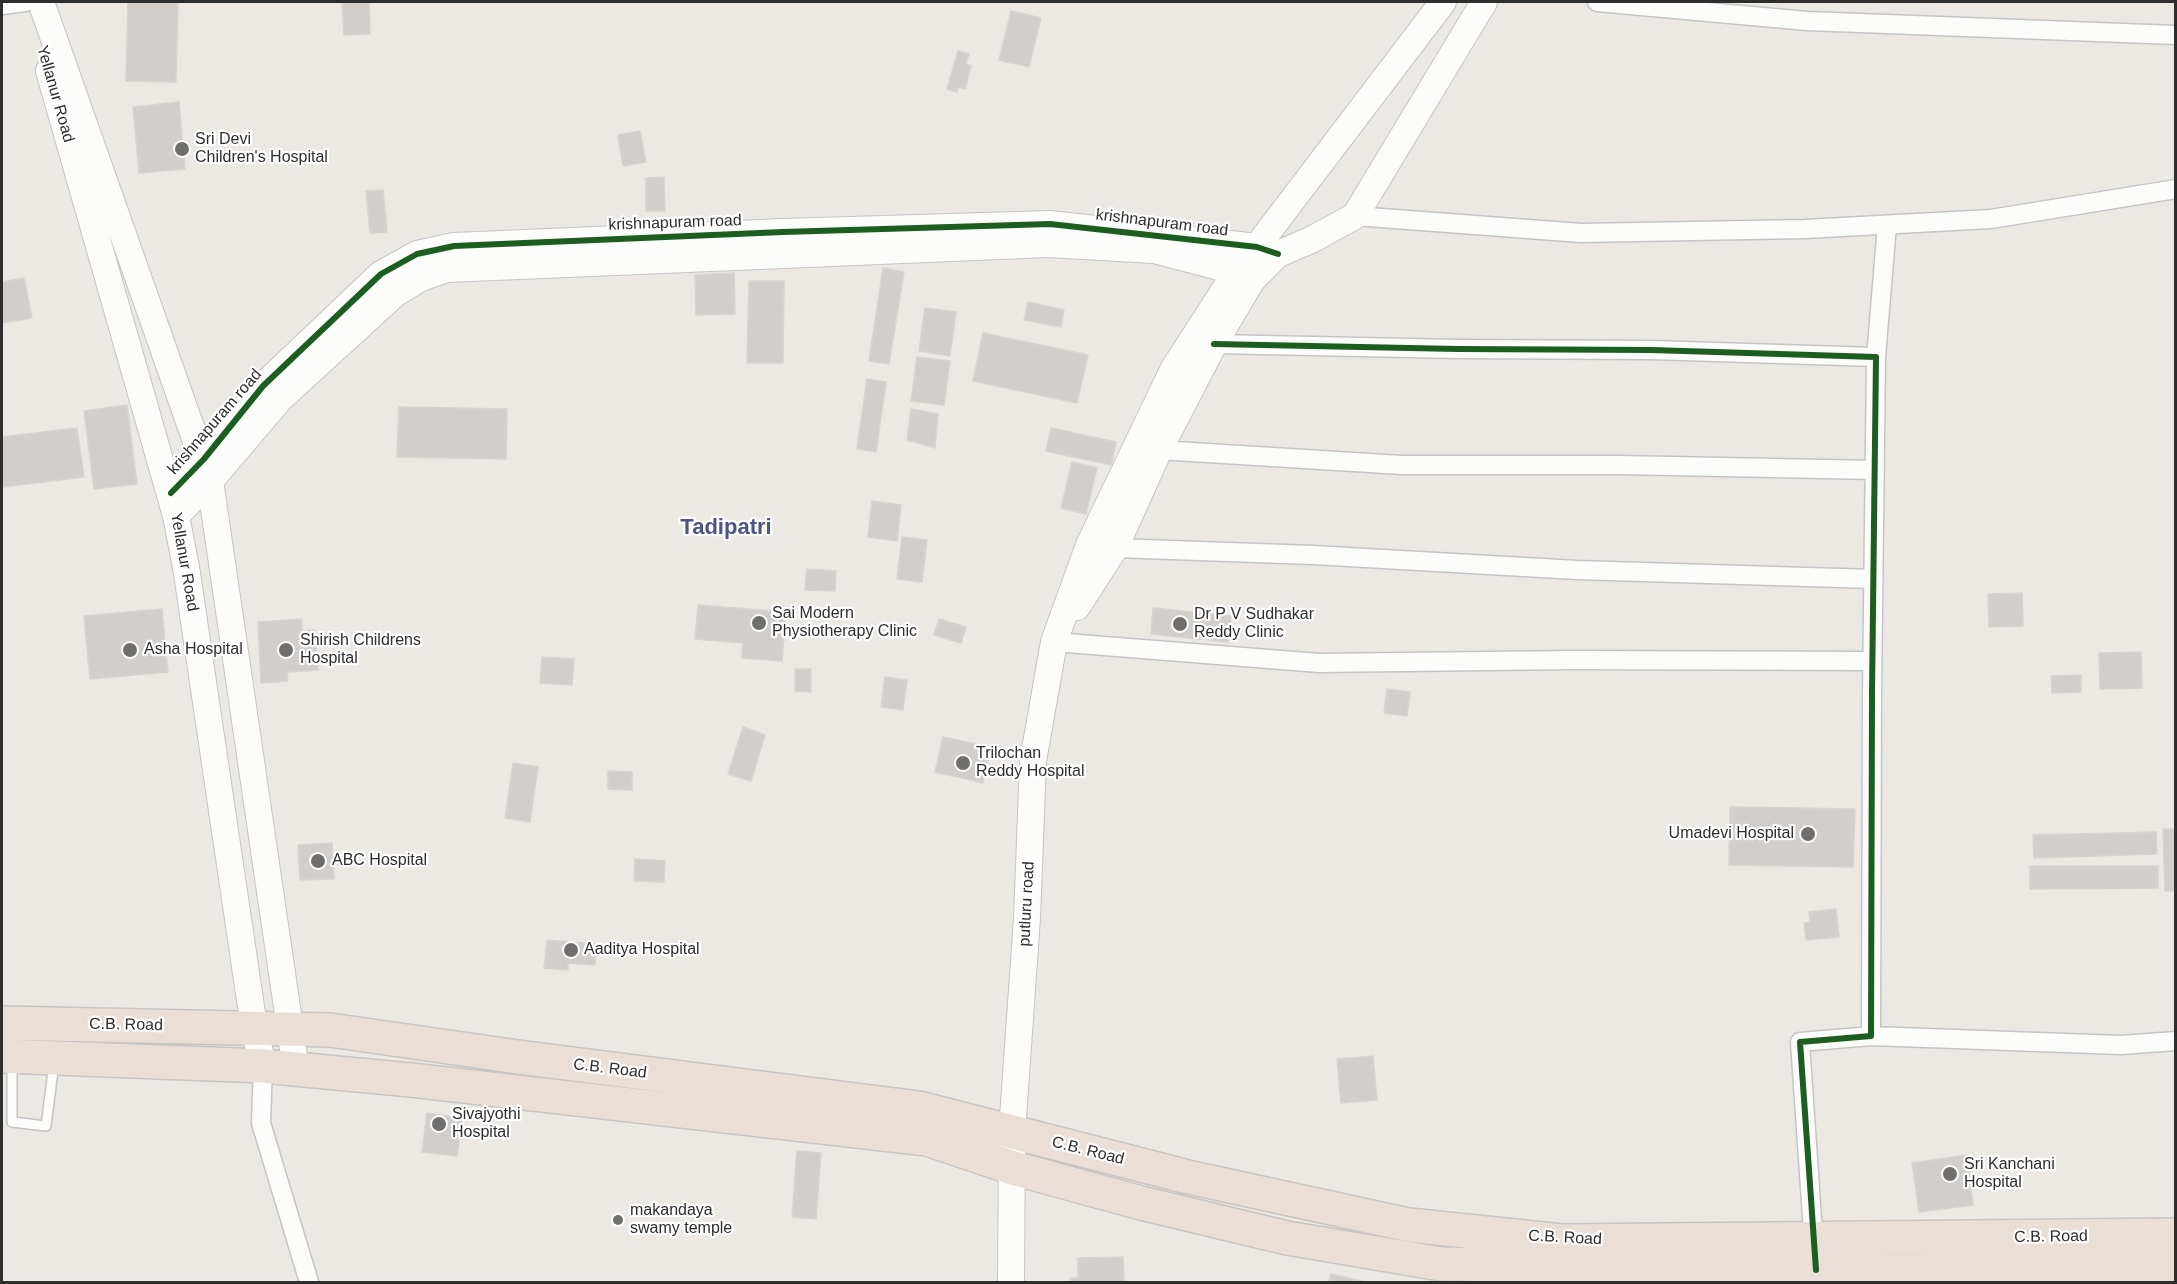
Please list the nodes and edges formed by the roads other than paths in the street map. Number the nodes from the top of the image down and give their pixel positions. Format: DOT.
graph roads {
  1 [pos="27,2"];
  2 [pos="41,2"];
  3 [pos="1443,2"];
  4 [pos="1484,2"];
  5 [pos="1598,2"];
  6 [pos="2,5"];
  7 [pos="2175,35"];
  8 [pos="2175,189"];
  9 [pos="1355,216"];
  10 [pos="1887,225"];
  11 [pos="1267,250"];
  12 [pos="1245,276"];
  13 [pos="1214,344"];
  14 [pos="1875,357"];
  15 [pos="1159,450"];
  16 [pos="207,470"];
  17 [pos="1875,470"];
  18 [pos="173,504"];
  19 [pos="1115,548"];
  20 [pos="1873,579"];
  21 [pos="1054,642"];
  22 [pos="1872,661"];
  23 [pos="2,1023"];
  24 [pos="254,1027"];
  25 [pos="292,1029"];
  26 [pos="1871,1036"];
  27 [pos="2175,1041"];
  28 [pos="7,1056"];
  29 [pos="55,1058"];
  30 [pos="263,1066"];
  31 [pos="297,1069"];
  32 [pos="1012,1132"];
  33 [pos="1013,1168"];
  34 [pos="1484,1232"];
  35 [pos="2175,1235"];
  36 [pos="1815,1255"];
  37 [pos="2175,1267"];
  38 [pos="1435,1273"];
  39 [pos="1479,1274"];
  40 [pos="309,1282"];
  41 [pos="1011,1282"];
  1 -- 6 [label="street"];
  1 -- 18 [label="main road, Yellanur Road"];
  2 -- 16 [label="main road"];
  3 -- 11 [label="main road"];
  4 -- 9 [label="main road"];
  5 -- 7 [label="street"];
  8 -- 10 [label="street"];
  9 -- 10 [label="street"];
  9 -- 11 [label="main road"];
  10 -- 14 [label="street"];
  11 -- 12 [label="main road"];
  11 -- 16 [label="main road, krishnapuram road"];
  12 -- 13 [label="main road"];
  12 -- 16 [label="main road, krishnapuram road"];
  12 -- 21 [label="main road"];
  13 -- 14 [label="street"];
  13 -- 15 [label="main road"];
  14 -- 17 [label="street"];
  15 -- 17 [label="street"];
  15 -- 19 [label="main road"];
  16 -- 18 [label="main road, krishnapuram road"];
  16 -- 25 [label="main road"];
  17 -- 20 [label="street"];
  18 -- 24 [label="main road, Yellanur Road"];
  19 -- 20 [label="street"];
  19 -- 21 [label="main road"];
  20 -- 22 [label="street"];
  21 -- 22 [label="street"];
  21 -- 32 [label="main road, putluru road"];
  22 -- 26 [label="street"];
  23 -- 24 [label="highway, C.B. Road"];
  24 -- 25 [label="highway, C.B. Road"];
  24 -- 30 [label="main road, Yellanur Road"];
  25 -- 31 [label="main road"];
  25 -- 32 [label="highway, C.B. Road"];
  26 -- 27 [label="street"];
  26 -- 36 [label="street"];
  28 -- 29 [label="highway"];
  28 -- 29 [label="lane"];
  29 -- 30 [label="highway"];
  30 -- 31 [label="highway"];
  30 -- 40 [label="street"];
  31 -- 33 [label="highway"];
  32 -- 33 [label="main road, putluru road"];
  32 -- 34 [label="highway, C.B. Road"];
  33 -- 38 [label="highway"];
  33 -- 41 [label="main road, putluru road"];
  34 -- 36 [label="highway, C.B. Road"];
  34 -- 39 [label="street"];
  35 -- 36 [label="highway, C.B. Road"];
  36 -- 37 [label="highway"];
  36 -- 39 [label="highway"];
  38 -- 39 [label="highway"];
}
